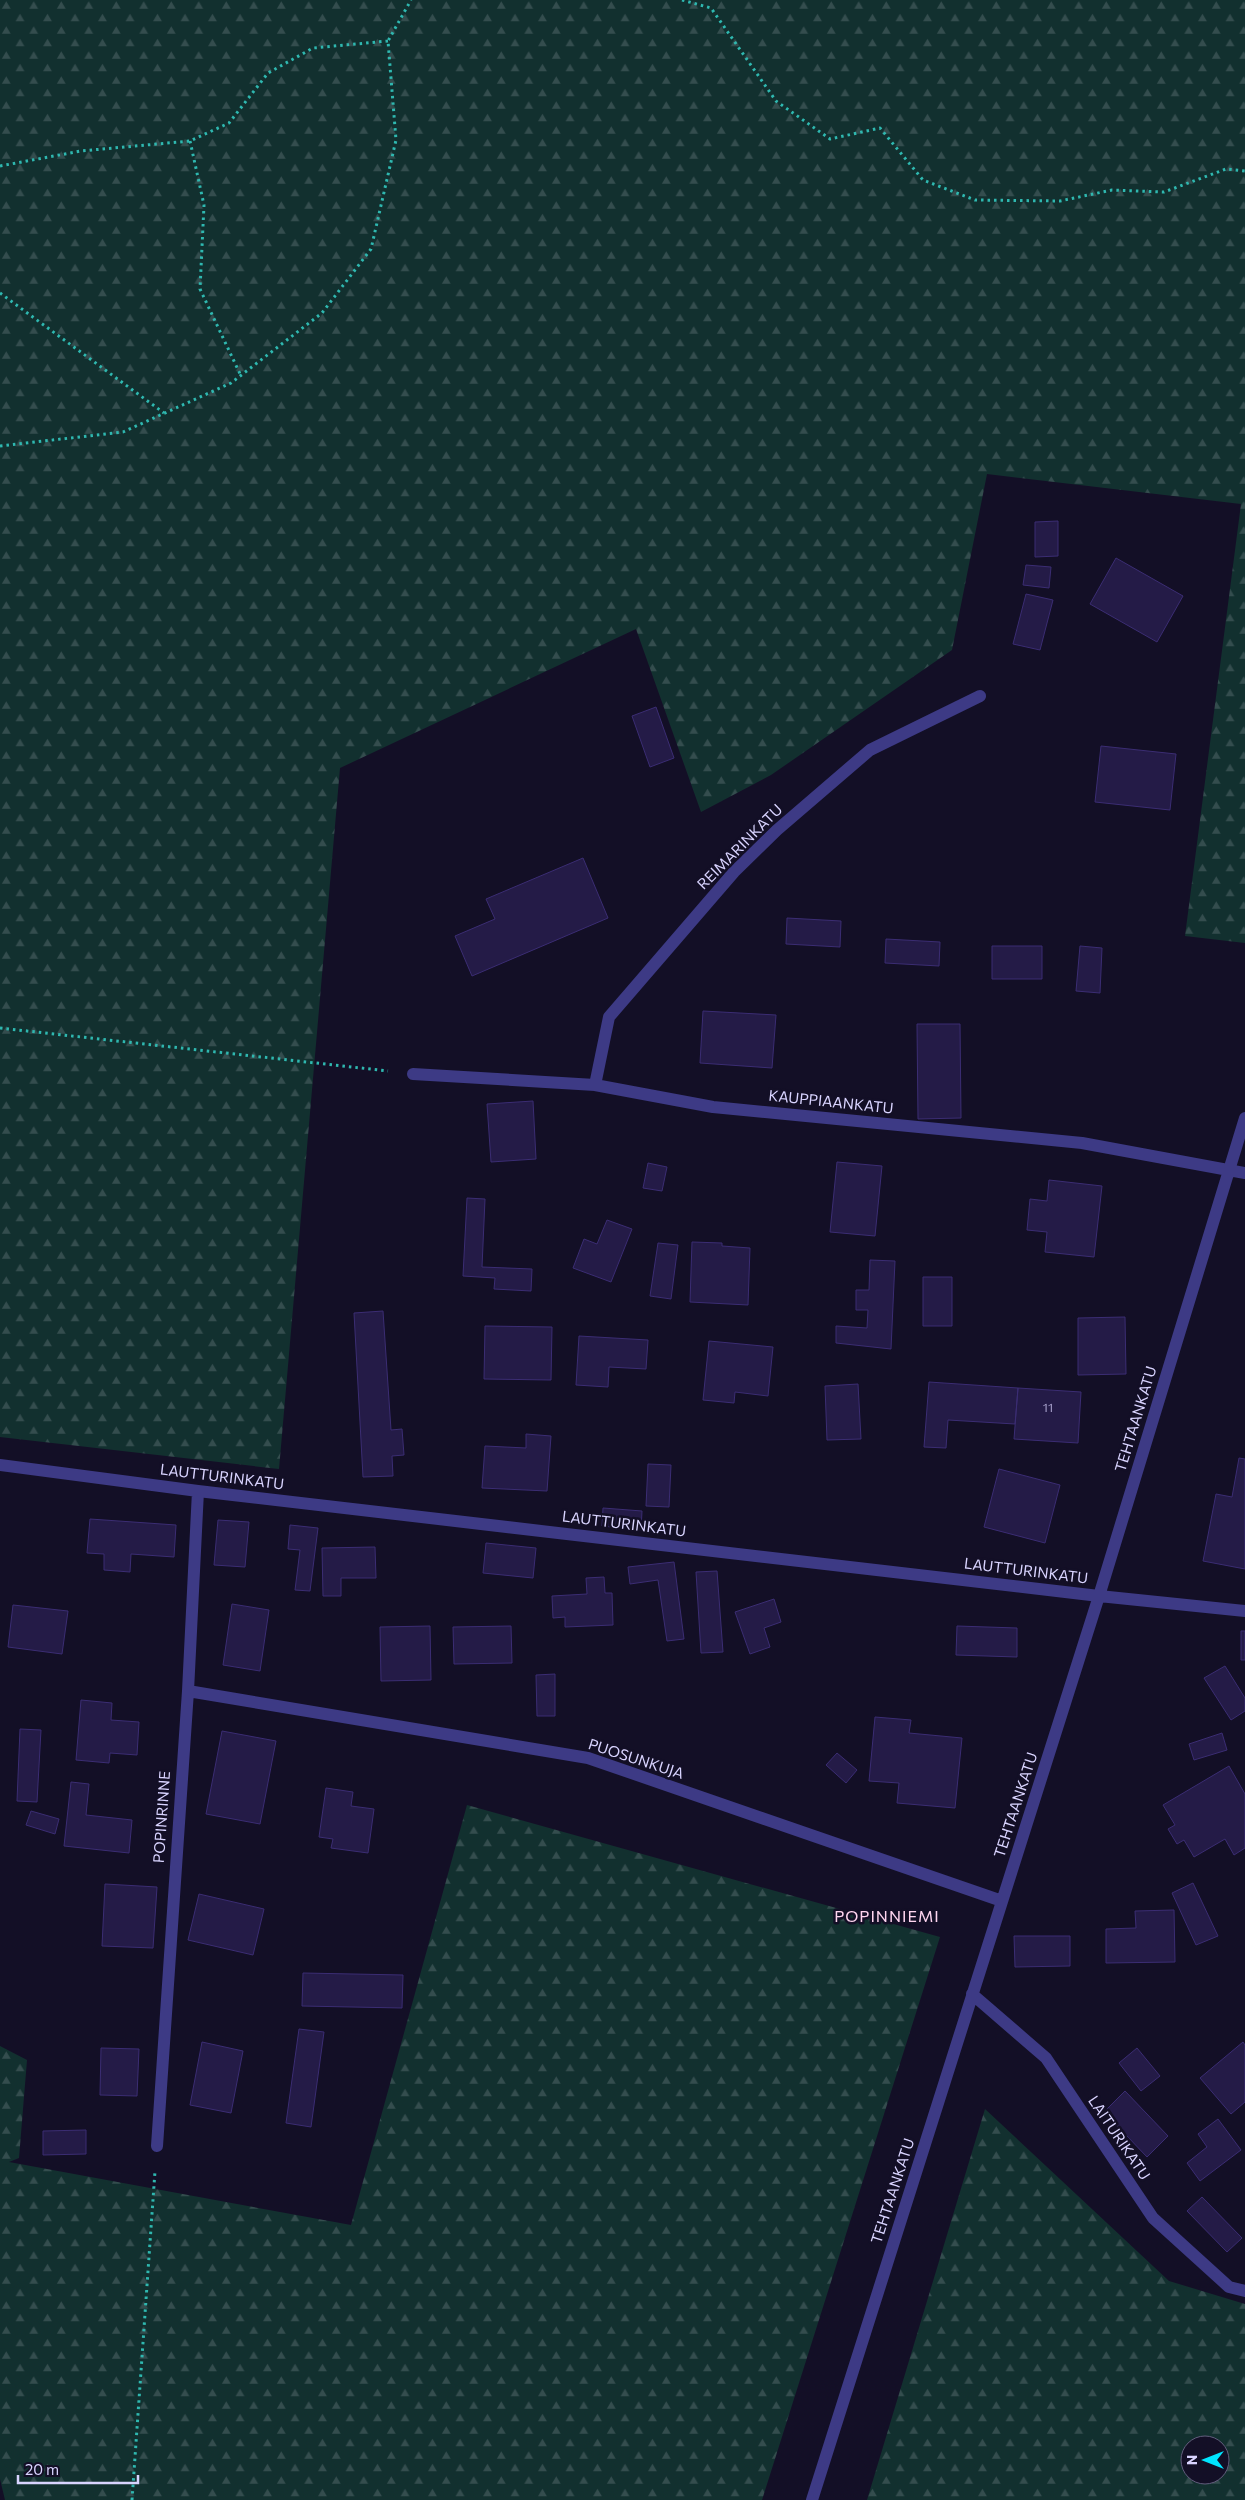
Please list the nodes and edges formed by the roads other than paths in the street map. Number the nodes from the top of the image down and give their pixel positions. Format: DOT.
graph roads {
  1 [pos="980,696"];
  2 [pos="413,1074"];
  3 [pos="595,1085"];
  4 [pos="1245,1118"];
  5 [pos="1228,1172"];
  6 [pos="1245,1173"];
  7 [pos="0,1465"];
  8 [pos="198,1490"];
  9 [pos="1099,1596"];
  10 [pos="1245,1611"];
  11 [pos="188,1691"];
  12 [pos="1002,1901"];
  13 [pos="972,1994"];
  14 [pos="157,2146"];
  15 [pos="1245,2291"];
  16 [pos="812,2500"];
  1 -- 3 [label="street, REIMARINKATU"];
  2 -- 3 [label="street, KAUPPIAANKATU"];
  3 -- 5 [label="street, KAUPPIAANKATU"];
  4 -- 5 [label="street, TEHTAANKATU"];
  5 -- 6 [label="street, KAUPPIAANKATU"];
  5 -- 9 [label="street, TEHTAANKATU"];
  7 -- 8 [label="street, LAUTTURINKATU"];
  8 -- 9 [label="street, LAUTTURINKATU"];
  8 -- 11 [label="street, POPINRINNE"];
  9 -- 10 [label="street, LAUTTURINKATU"];
  9 -- 12 [label="street, TEHTAANKATU"];
  11 -- 12 [label="street, PUOSUNKUJA"];
  11 -- 14 [label="street, POPINRINNE"];
  12 -- 13 [label="street, TEHTAANKATU"];
  13 -- 15 [label="street, LAITURIKATU"];
  13 -- 16 [label="street, TEHTAANKATU"];
}
